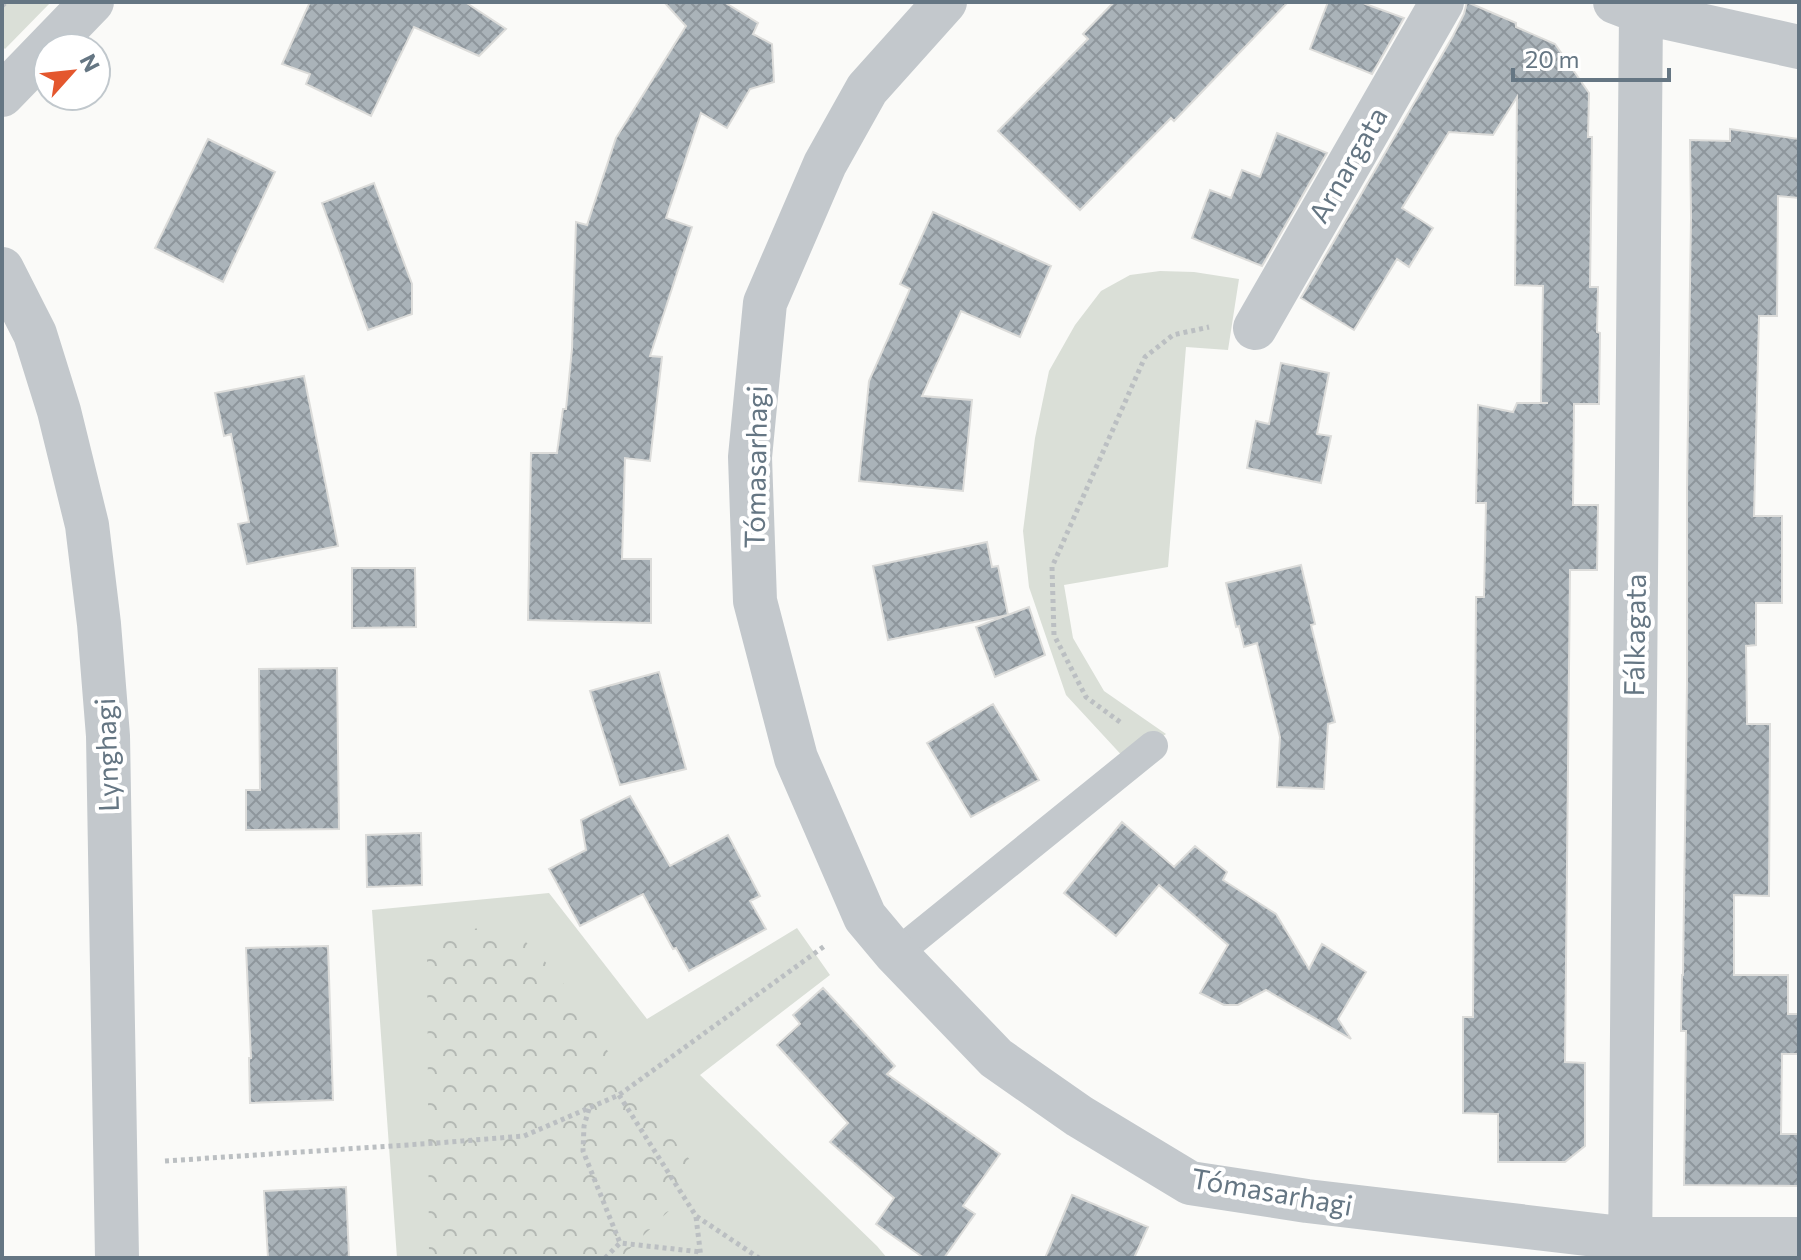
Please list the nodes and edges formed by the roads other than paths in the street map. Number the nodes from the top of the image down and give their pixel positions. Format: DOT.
graph roads {
  1 [pos="92,2"];
  2 [pos="945,2"];
  3 [pos="1442,2"];
  4 [pos="1628,7"];
  5 [pos="1799,47"];
  6 [pos="2,95"];
  7 [pos="2,269"];
  8 [pos="1255,328"];
  9 [pos="1153,746"];
  10 [pos="896,954"];
  11 [pos="1799,1239"];
  12 [pos="1630,1248"];
  13 [pos="117,1258"];
  1 -- 6 [label="street"];
  2 -- 10 [label="street, Tómasarhagi"];
  3 -- 8 [label="street, Arnargata"];
  4 -- 5 [label="street"];
  4 -- 12 [label="street, Fálkagata"];
  7 -- 13 [label="street, Lynghagi"];
  9 -- 10 [label="lane"];
  10 -- 12 [label="street, Tómasarhagi"];
  11 -- 12 [label="street, Tómasarhagi"];
}
